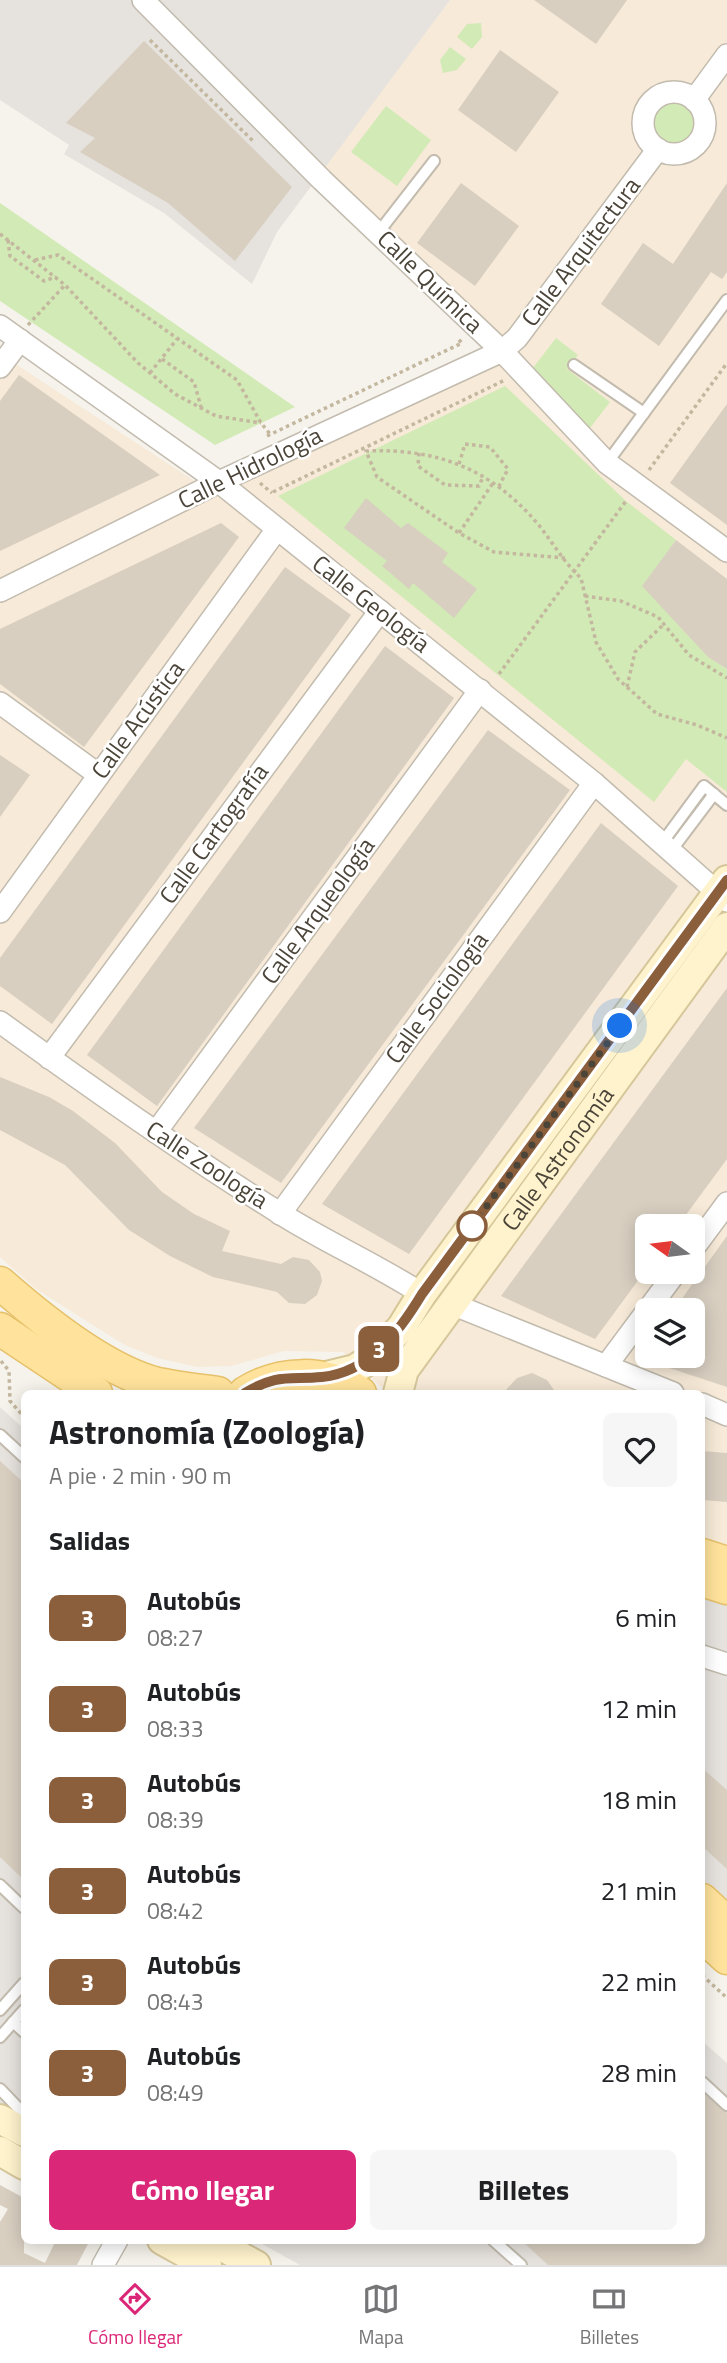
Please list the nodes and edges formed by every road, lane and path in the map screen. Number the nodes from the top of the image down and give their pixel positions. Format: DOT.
graph roads {
  1 [pos="143,0"];
  2 [pos="727,55"];
  3 [pos="694,100"];
  4 [pos="657,149"];
  5 [pos="434,160"];
  6 [pos="378,233"];
  7 [pos="0,234"];
  8 [pos="8,240"];
  9 [pos="35,260"];
  10 [pos="56,277"];
  11 [pos="65,285"];
  12 [pos="727,300"];
  13 [pos="0,326"];
  14 [pos="23,334"];
  15 [pos="178,339"];
  16 [pos="462,343"];
  17 [pos="502,351"];
  18 [pos="162,359"];
  19 [pos="727,363"];
  20 [pos="574,365"];
  21 [pos="0,367"];
  22 [pos="150,373"];
  23 [pos="505,380"];
  24 [pos="201,407"];
  25 [pos="644,414"];
  26 [pos="261,424"];
  27 [pos="271,434"];
  28 [pos="260,439"];
  29 [pos="364,450"];
  30 [pos="419,453"];
  31 [pos="607,463"];
  32 [pos="458,464"];
  33 [pos="483,477"];
  34 [pos="219,482"];
  35 [pos="493,483"];
  36 [pos="499,486"];
  37 [pos="632,493"];
  38 [pos="247,505"];
  39 [pos="277,529"];
  40 [pos="459,533"];
  41 [pos="727,551"];
  42 [pos="565,558"];
  43 [pos="574,572"];
  44 [pos="0,591"];
  45 [pos="584,596"];
  46 [pos="380,611"];
  47 [pos="664,624"];
  48 [pos="499,674"];
  49 [pos="727,678"];
  50 [pos="627,687"];
  51 [pos="480,690"];
  52 [pos="0,703"];
  53 [pos="727,738"];
  54 [pos="99,775"];
  55 [pos="594,783"];
  56 [pos="727,805"];
  57 [pos="666,847"];
  58 [pos="724,891"];
  59 [pos="0,912"];
  60 [pos="727,927"];
  61 [pos="0,1022"];
  62 [pos="49,1058"];
  63 [pos="156,1132"];
  64 [pos="727,1203"];
  65 [pos="280,1214"];
  66 [pos="705,1233"];
  67 [pos="0,1283"];
  68 [pos="667,1284"];
  69 [pos="422,1294"];
  70 [pos="452,1304"];
  71 [pos="0,1329"];
  72 [pos="0,1359"];
  73 [pos="606,1366"];
  74 [pos="322,1377"];
  75 [pos="92,1390"];
  76 [pos="200,1390"];
  77 [pos="252,1390"];
  78 [pos="353,1390"];
  79 [pos="399,1390"];
  80 [pos="666,1390"];
  81 [pos="705,1406"];
  82 [pos="21,1414"];
  83 [pos="727,1415"];
  84 [pos="0,1435"];
  85 [pos="21,1454"];
  86 [pos="705,1556"];
  87 [pos="727,1563"];
  88 [pos="705,1581"];
  89 [pos="727,1588"];
  90 [pos="705,1657"];
  91 [pos="727,1664"];
  92 [pos="0,1885"];
  93 [pos="705,1903"];
  94 [pos="21,1905"];
  95 [pos="727,1923"];
  96 [pos="705,1938"];
  97 [pos="727,1958"];
  98 [pos="705,1978"];
  99 [pos="21,1986"];
  100 [pos="727,1998"];
  101 [pos="0,2010"];
  102 [pos="21,2013"];
  103 [pos="13,2022"];
  104 [pos="21,2029"];
  105 [pos="0,2037"];
  106 [pos="705,2085"];
  107 [pos="0,2089"];
  108 [pos="727,2105"];
  109 [pos="21,2111"];
  110 [pos="0,2119"];
  111 [pos="21,2130"];
  112 [pos="0,2151"];
  113 [pos="21,2163"];
  114 [pos="115,2244"];
  115 [pos="169,2244"];
  116 [pos="217,2244"];
  117 [pos="497,2244"];
  118 [pos="103,2265"];
  119 [pos="207,2265"];
  120 [pos="256,2265"];
  121 [pos="521,2265"];
  1 -- 6 [label="street, Calle Química"];
  2 -- 3 [label="street"];
  3 -- 4 [label="street"];
  3 -- 4 [label="street"];
  4 -- 17 [label="street, Calle Arquitectura"];
  5 -- 6 [label="lane"];
  6 -- 17 [label="street, Calle Química"];
  7 -- 8 [label="path"];
  8 -- 9 [label="path"];
  8 -- 10 [label="path"];
  9 -- 10 [label="path"];
  9 -- 15 [label="path"];
  10 -- 11 [label="path"];
  11 -- 14 [label="path"];
  11 -- 22 [label="path"];
  12 -- 25 [label="lane"];
  13 -- 14 [label="street, Calle Geología"];
  14 -- 21 [label="street"];
  14 -- 34 [label="street, Calle Geología"];
  15 -- 18 [label="path"];
  15 -- 26 [label="path"];
  16 -- 27 [label="path"];
  17 -- 31 [label="street, Calle Química"];
  17 -- 34 [label="street, Calle Hidrología"];
  18 -- 22 [label="path"];
  18 -- 24 [label="path"];
  19 -- 37 [label="path"];
  20 -- 25 [label="lane"];
  22 -- 24 [label="path"];
  23 -- 29 [label="path"];
  24 -- 26 [label="path"];
  25 -- 31 [label="lane"];
  26 -- 27 [label="path"];
  27 -- 28 [label="path"];
  29 -- 30 [label="path"];
  29 -- 38 [label="path"];
  29 -- 40 [label="path"];
  30 -- 32 [label="path"];
  30 -- 33 [label="path"];
  31 -- 37 [label="street, Calle Química"];
  32 -- 33 [label="path"];
  32 -- 36 [label="path"];
  33 -- 35 [label="path"];
  34 -- 38 [label="street, Calle Geología"];
  34 -- 44 [label="street, Calle Hidrología"];
  35 -- 36 [label="path"];
  35 -- 40 [label="path"];
  36 -- 42 [label="path"];
  37 -- 41 [label="street, Calle Química"];
  37 -- 43 [label="path"];
  38 -- 39 [label="street, Calle Geología"];
  39 -- 46 [label="street, Calle Geología"];
  39 -- 54 [label="street, Calle Acústica"];
  40 -- 42 [label="path"];
  42 -- 43 [label="path"];
  43 -- 45 [label="path"];
  43 -- 48 [label="path"];
  45 -- 47 [label="path"];
  45 -- 50 [label="path"];
  46 -- 51 [label="street, Calle Geología"];
  46 -- 62 [label="street, Calle Cartografía"];
  47 -- 49 [label="path"];
  47 -- 50 [label="path"];
  50 -- 53 [label="path"];
  51 -- 55 [label="street, Calle Geología"];
  51 -- 63 [label="street, Calle Arqueología"];
  52 -- 54 [label="street"];
  54 -- 59 [label="street, Calle Acústica"];
  55 -- 57 [label="street, Calle Geología"];
  55 -- 65 [label="street, Calle Sociología"];
  56 -- 57 [label="lane"];
  57 -- 58 [label="street, Calle Geología"];
  58 -- 69 [label="street, Calle Astronomía"];
  60 -- 70 [label="street, Calle Astronomía"];
  61 -- 62 [label="street, Calle Zoología"];
  62 -- 63 [label="street, Calle Zoología"];
  63 -- 65 [label="street, Calle Zoología"];
  64 -- 66 [label="street"];
  65 -- 69 [label="street, Calle Zoología"];
  67 -- 76 [label="main road"];
  68 -- 73 [label="street"];
  69 -- 74 [label="street, Calle Astronomía"];
  70 -- 73 [label="street"];
  70 -- 79 [label="street, Calle Astronomía"];
  71 -- 75 [label="main road"];
  72 -- 82 [label="path"];
  73 -- 80 [label="street"];
  74 -- 77 [label="main road"];
  74 -- 78 [label="main road"];
  81 -- 83 [label="street"];
  84 -- 85 [label="lane"];
  86 -- 87 [label="main road"];
  88 -- 89 [label="main road"];
  90 -- 91 [label="street"];
  92 -- 94 [label="lane"];
  93 -- 95 [label="main road"];
  96 -- 97 [label="main road"];
  98 -- 100 [label="path"];
  99 -- 101 [label="lane"];
  102 -- 103 [label="lane"];
  103 -- 104 [label="lane"];
  103 -- 105 [label="lane"];
  106 -- 108 [label="lane"];
  107 -- 109 [label="lane"];
  110 -- 111 [label="street"];
  112 -- 113 [label="street"];
  114 -- 118 [label="street"];
  115 -- 119 [label="street"];
  116 -- 120 [label="street"];
  117 -- 121 [label="lane"];
}
